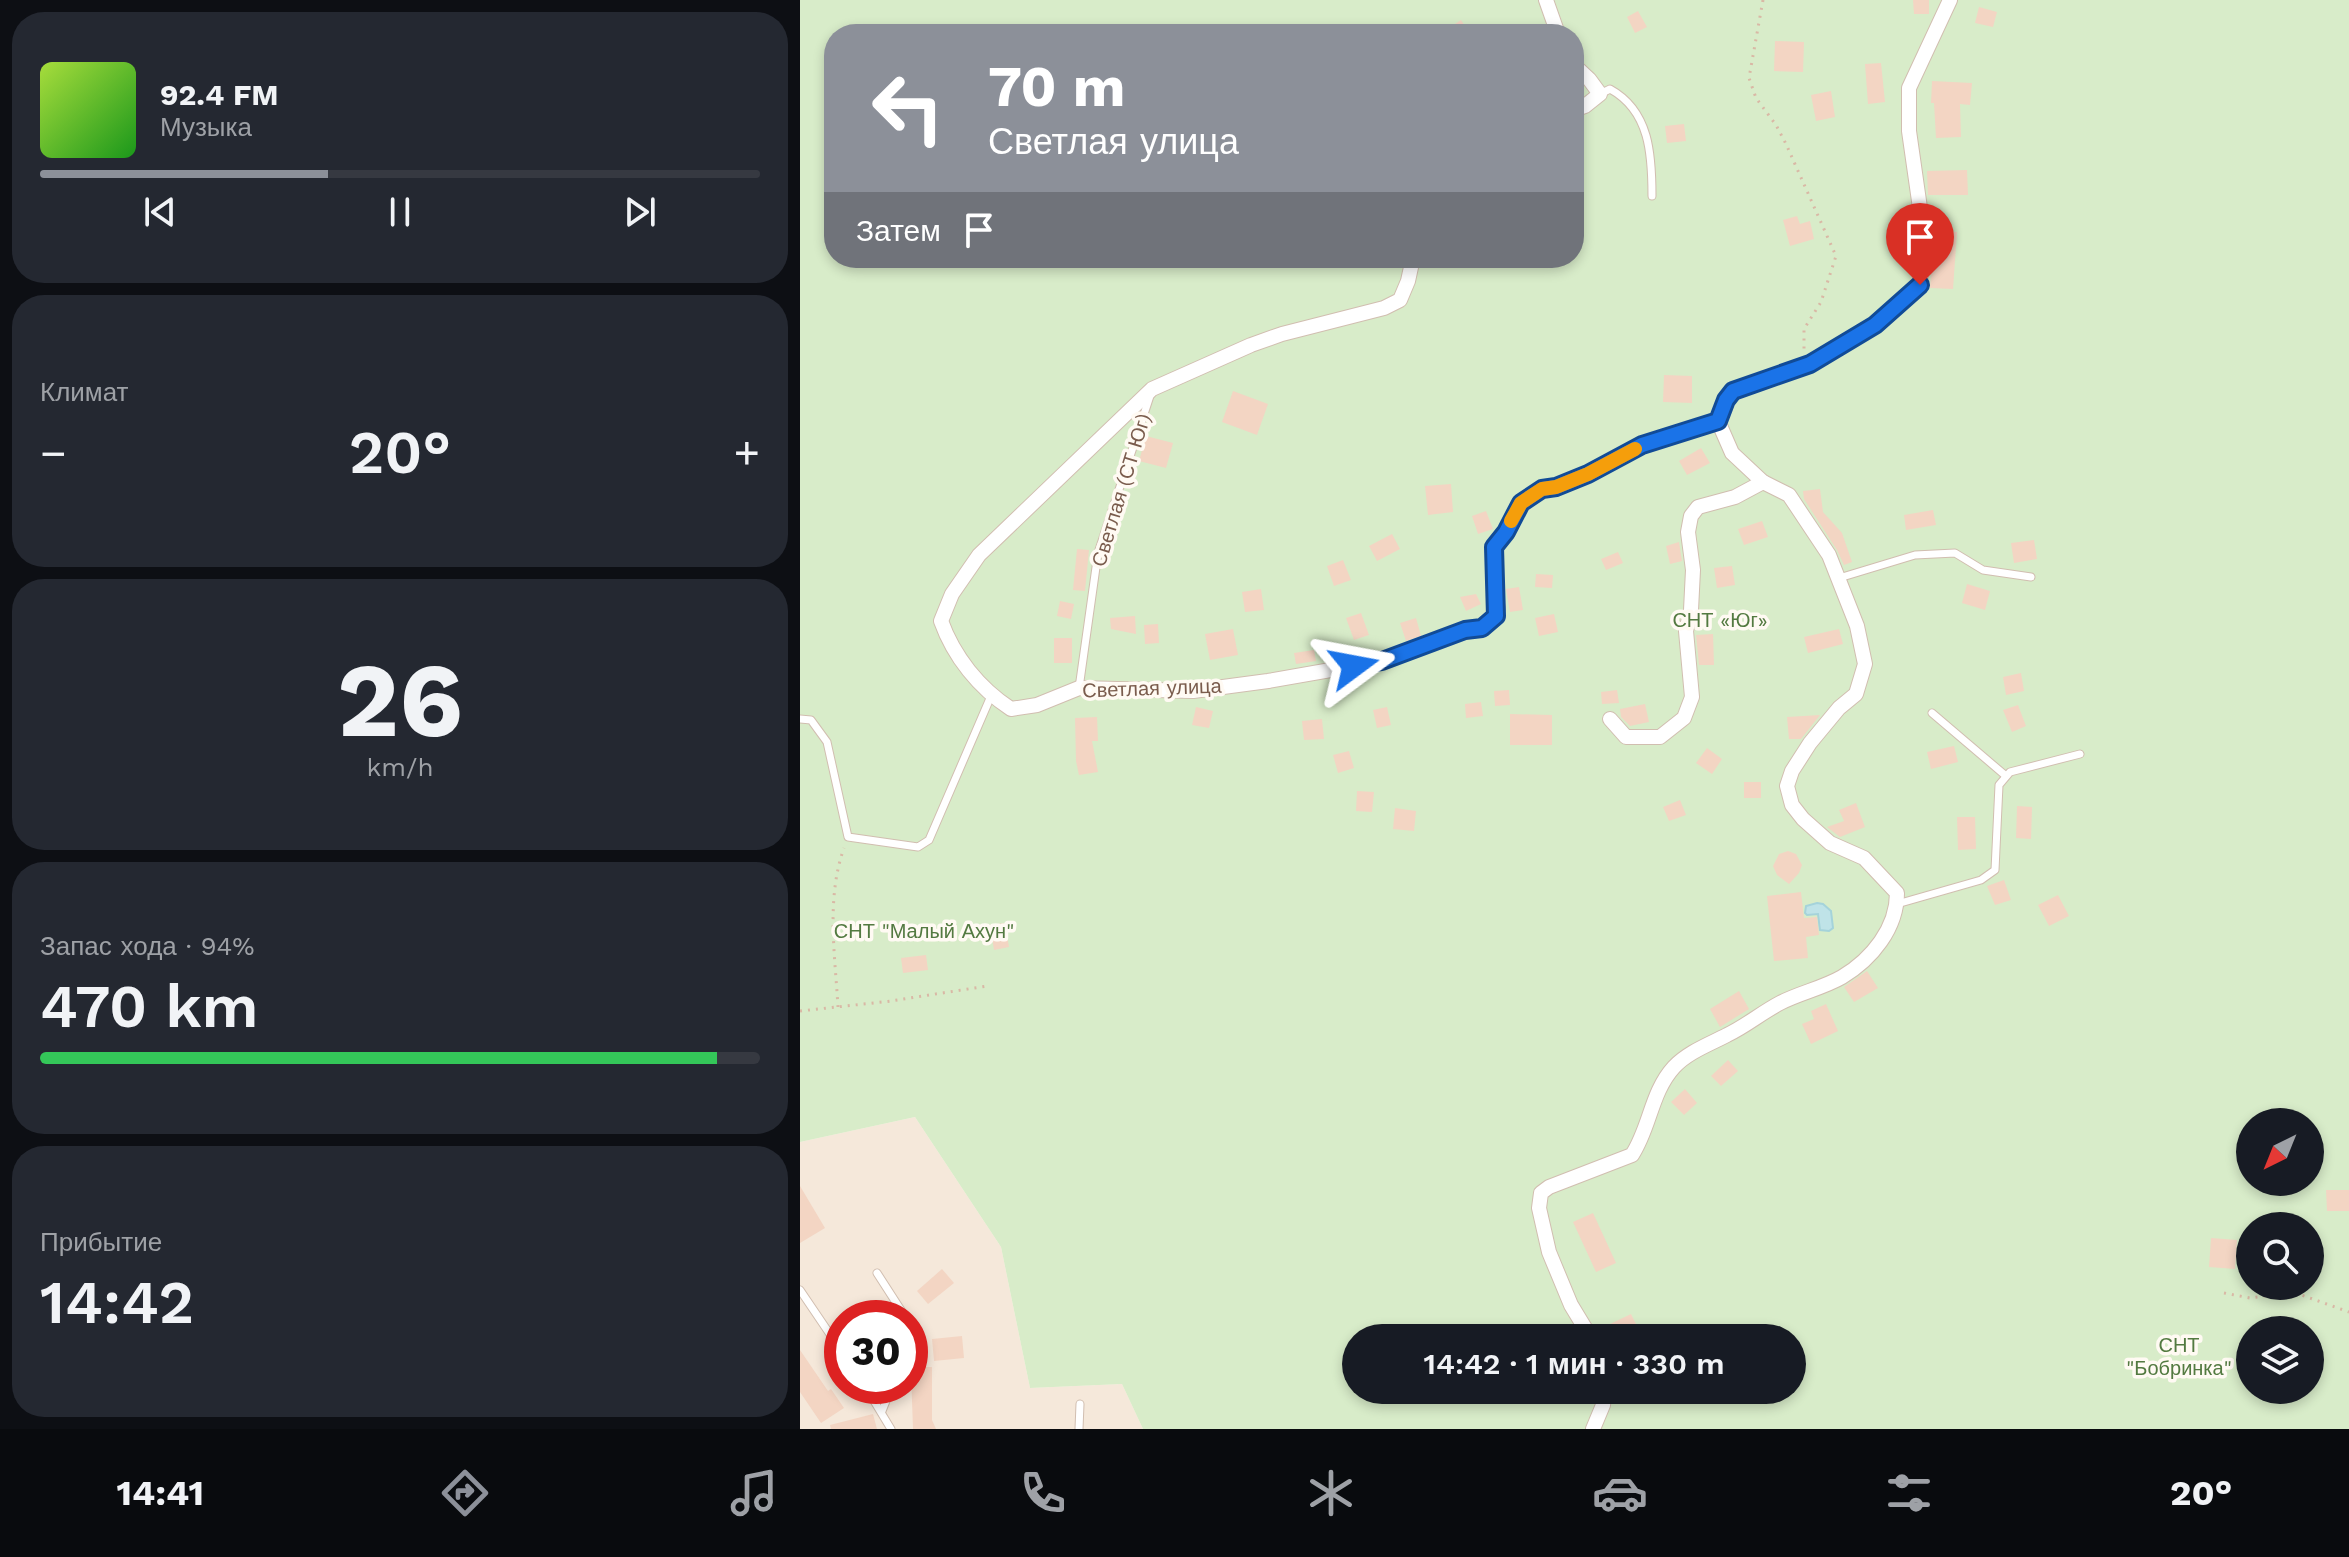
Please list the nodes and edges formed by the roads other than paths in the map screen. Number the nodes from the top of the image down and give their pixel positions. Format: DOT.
graph roads {
  1 [pos="1546,0"];
  2 [pos="1950,0"];
  3 [pos="1554,24"];
  4 [pos="1584,74"];
  5 [pos="1600,94"];
  6 [pos="1584,106"];
  7 [pos="1652,196"];
  8 [pos="1411,268"];
  9 [pos="1152,389"];
  10 [pos="1718,421"];
  11 [pos="1763,482"];
  12 [pos="2031,577"];
  13 [pos="1839,578"];
  14 [pos="1079,688"];
  15 [pos="991,696"];
  16 [pos="1932,713"];
  17 [pos="800,719"];
  18 [pos="1610,719"];
  19 [pos="2080,754"];
  20 [pos="2006,776"];
  21 [pos="1897,904"];
  22 [pos="877,1273"];
  23 [pos="800,1290"];
  24 [pos="894,1300"];
  25 [pos="1583,1324"];
  26 [pos="824,1325"];
  27 [pos="877,1404"];
  28 [pos="885,1404"];
  29 [pos="1080,1404"];
  30 [pos="1603,1404"];
  31 [pos="882,1411"];
  32 [pos="891,1429"];
  33 [pos="1079,1429"];
  34 [pos="1593,1429"];
  1 -- 3 [label="street"];
  2 -- 10 [label="street"];
  4 -- 5 [label="street"];
  5 -- 6 [label="street"];
  5 -- 7 [label="lane"];
  8 -- 9 [label="street"];
  9 -- 14 [label="lane, Светлая (СТ Юг)"];
  9 -- 15 [label="street"];
  10 -- 11 [label="street"];
  10 -- 14 [label="street, Светлая улица"];
  11 -- 13 [label="street"];
  11 -- 18 [label="street"];
  12 -- 13 [label="lane"];
  13 -- 21 [label="street"];
  14 -- 15 [label="street, Светлая улица"];
  15 -- 17 [label="lane"];
  16 -- 20 [label="lane"];
  19 -- 20 [label="lane"];
  20 -- 21 [label="lane"];
  21 -- 25 [label="street"];
  22 -- 24 [label="lane"];
  23 -- 26 [label="lane"];
  27 -- 31 [label="lane"];
  28 -- 31 [label="lane"];
  29 -- 33 [label="lane"];
  30 -- 34 [label="street"];
  31 -- 32 [label="lane"];
}
